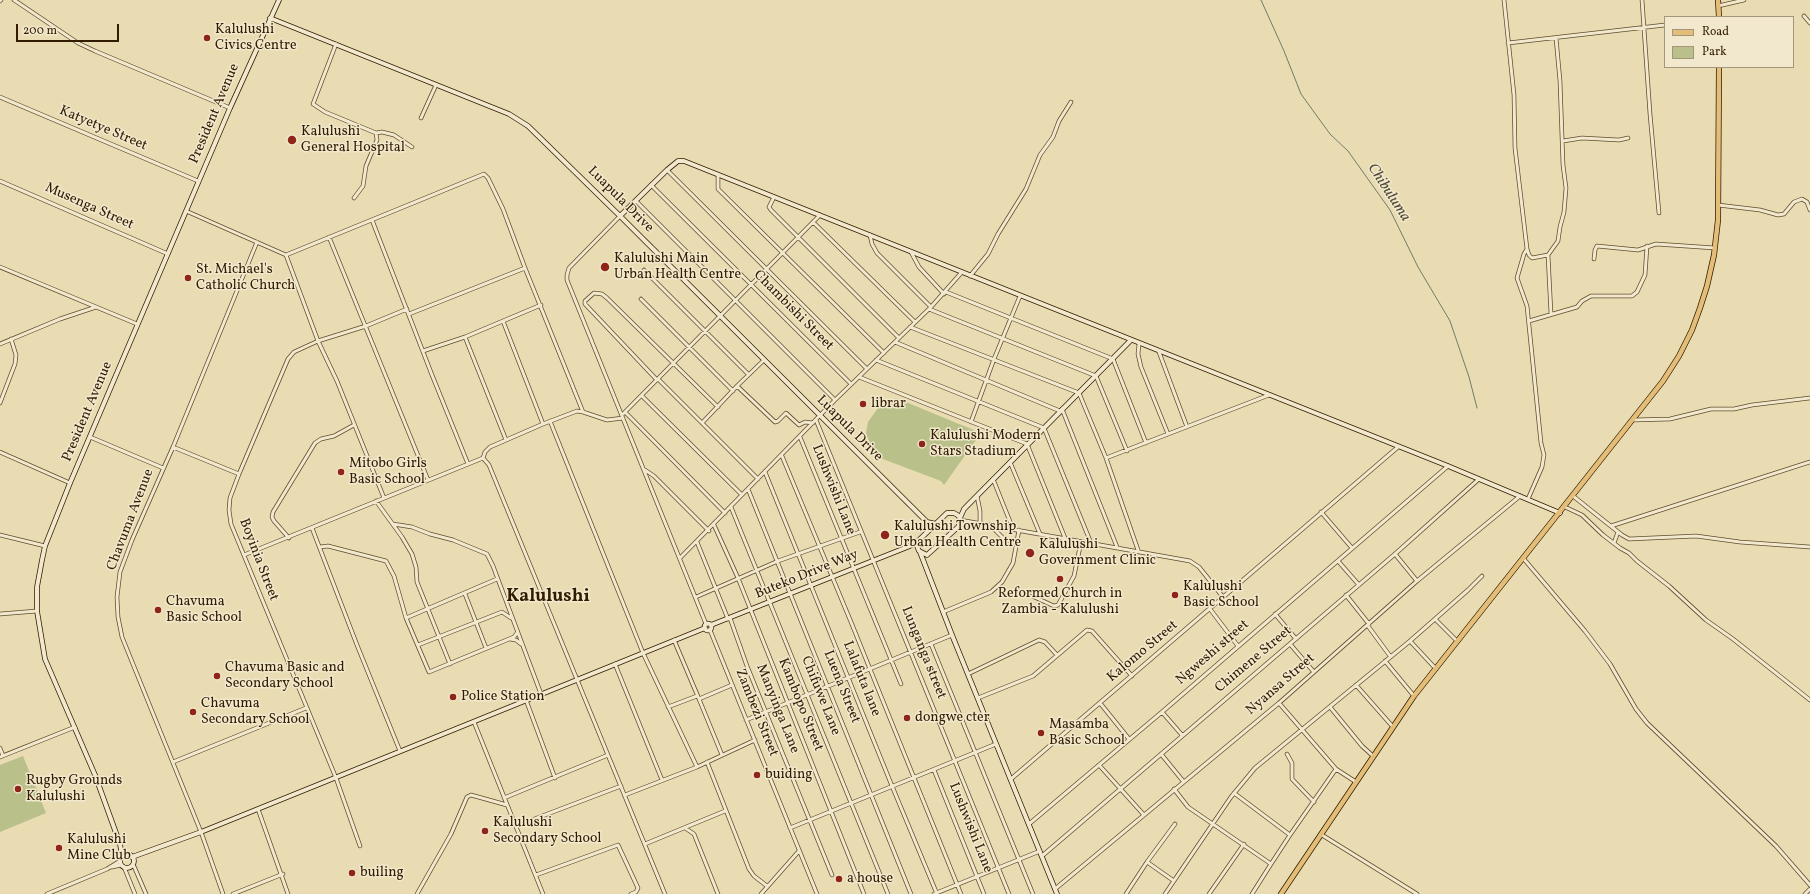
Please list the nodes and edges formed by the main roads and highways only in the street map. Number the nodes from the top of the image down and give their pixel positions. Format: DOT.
graph roads {
  1 [pos="1718,0"];
  2 [pos="1719,16"];
  3 [pos="1719,68"];
  4 [pos="1281,894"];
  1 -- 2 [label="main road"];
  3 -- 4 [label="main road"];
}
